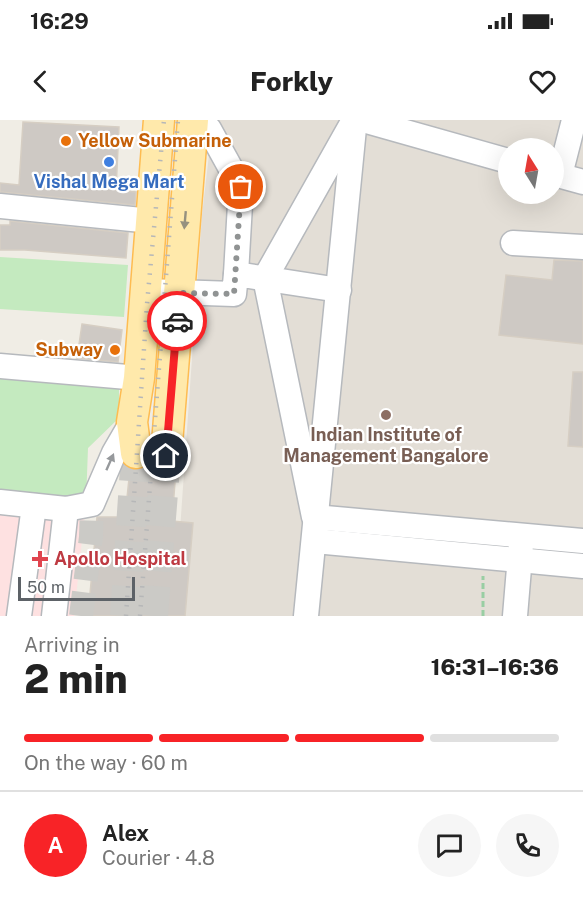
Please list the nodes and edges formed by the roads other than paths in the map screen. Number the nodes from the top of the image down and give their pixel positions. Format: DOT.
graph roads {
  1 [pos="159,120"];
  2 [pos="354,120"];
  3 [pos="363,120"];
  4 [pos="574,120"];
  5 [pos="193,121"];
  6 [pos="564,152"];
  7 [pos="498,158"];
  8 [pos="564,176"];
  9 [pos="583,182"];
  10 [pos="0,206"];
  11 [pos="152,221"];
  12 [pos="513,243"];
  13 [pos="583,247"];
  14 [pos="236,274"];
  15 [pos="265,278"];
  16 [pos="339,290"];
  17 [pos="145,291"];
  18 [pos="179,293"];
  19 [pos="0,366"];
  20 [pos="138,378"];
  21 [pos="132,422"];
  22 [pos="136,453"];
  23 [pos="166,456"];
  24 [pos="0,502"];
  25 [pos="34,506"];
  26 [pos="66,509"];
  27 [pos="314,517"];
  28 [pos="315,541"];
  29 [pos="583,541"];
  30 [pos="521,547"];
  31 [pos="583,566"];
  32 [pos="11,585"];
  33 [pos="19,616"];
  34 [pos="54,616"];
  35 [pos="306,616"];
  36 [pos="515,616"];
  1 -- 11 [label="main road"];
  2 -- 15 [label="street"];
  2 -- 16 [label="street"];
  3 -- 7 [label="street"];
  4 -- 6 [label="street"];
  5 -- 14 [label="street"];
  5 -- 18 [label="main road, one-way"];
  8 -- 9 [label="street"];
  10 -- 11 [label="street"];
  11 -- 17 [label="main road"];
  12 -- 13 [label="street"];
  14 -- 15 [label="street"];
  14 -- 18 [label="street"];
  15 -- 16 [label="street"];
  15 -- 27 [label="street"];
  16 -- 27 [label="street"];
  17 -- 18 [label="street"];
  17 -- 20 [label="main road"];
  18 -- 23 [label="main road"];
  19 -- 20 [label="street"];
  20 -- 21 [label="main road"];
  21 -- 22 [label="main road"];
  26 -- 21 [label="street, one-way"];
  24 -- 25 [label="street"];
  25 -- 26 [label="street"];
  25 -- 32 [label="street"];
  26 -- 34 [label="street"];
  27 -- 28 [label="street"];
  27 -- 30 [label="street"];
  28 -- 30 [label="street"];
  28 -- 35 [label="street"];
  29 -- 30 [label="street"];
  30 -- 31 [label="street"];
  30 -- 36 [label="street"];
  32 -- 33 [label="street"];
}
